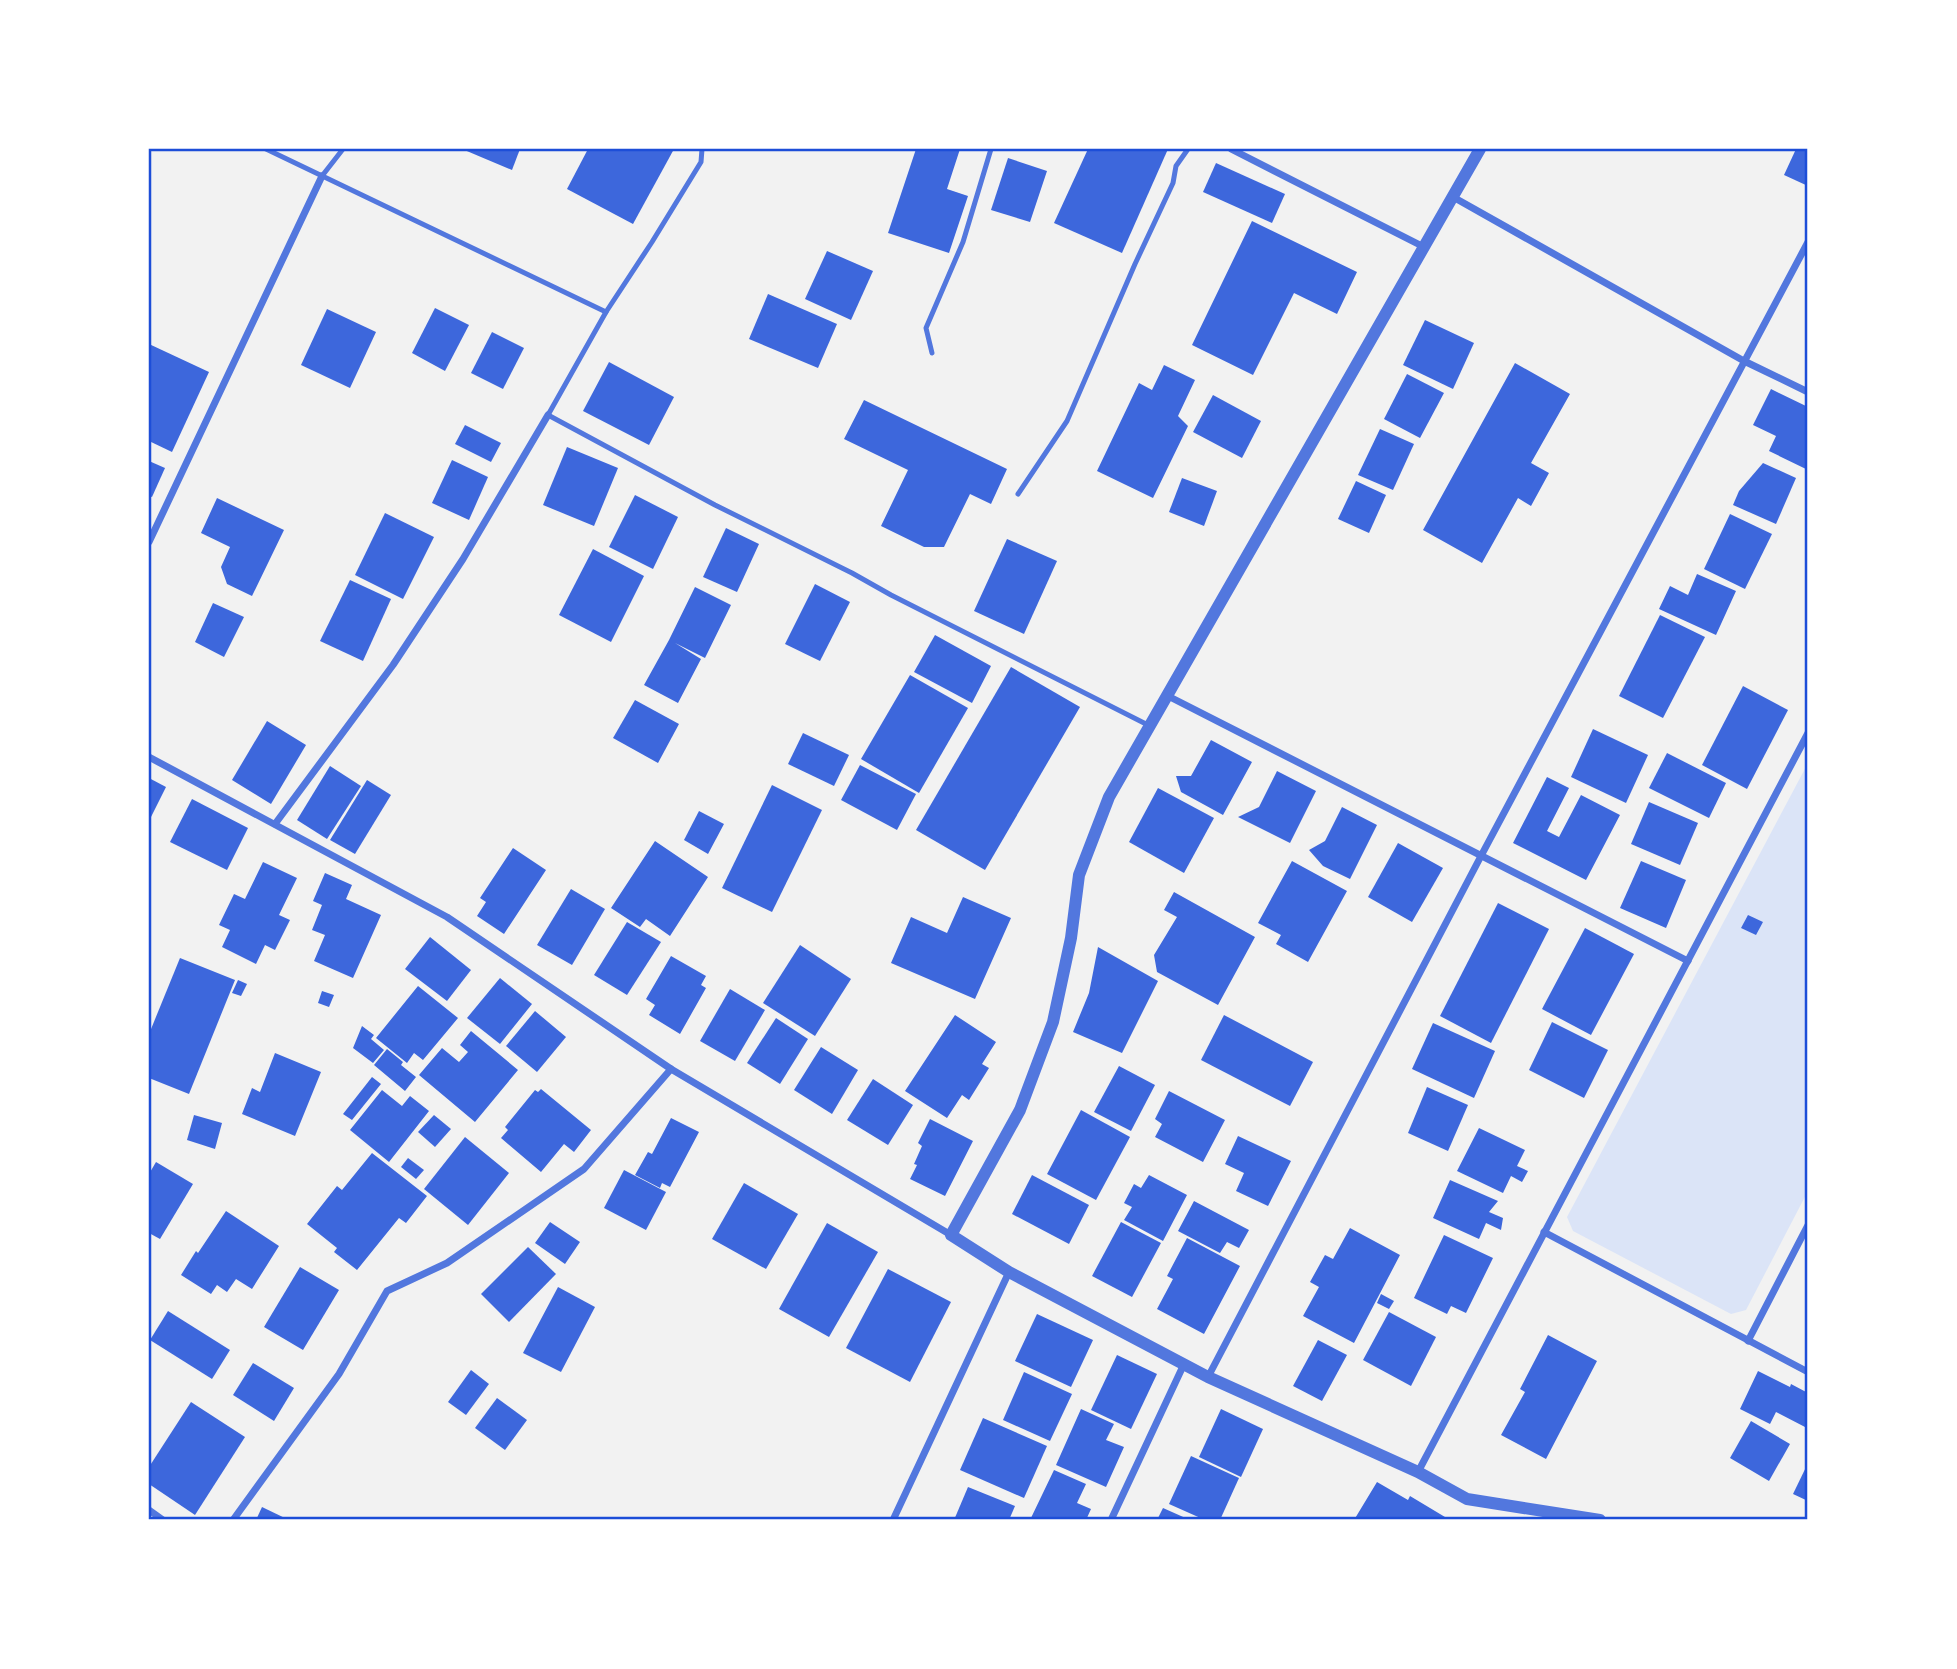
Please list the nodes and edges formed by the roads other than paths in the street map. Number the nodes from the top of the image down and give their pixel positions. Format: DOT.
graph roads {
  1 [pos="266,149"];
  2 [pos="343,149"];
  3 [pos="702,149"];
  4 [pos="990,149"];
  5 [pos="1188,149"];
  6 [pos="1231,149"];
  7 [pos="1480,149"];
  8 [pos="322,176"];
  9 [pos="1453,197"];
  10 [pos="1808,242"];
  11 [pos="1424,247"];
  12 [pos="606,312"];
  13 [pos="932,353"];
  14 [pos="1744,361"];
  15 [pos="1808,392"];
  16 [pos="548,415"];
  17 [pos="1018,494"];
  18 [pos="149,542"];
  19 [pos="1166,695"];
  20 [pos="1149,725"];
  21 [pos="1808,733"];
  22 [pos="149,757"];
  23 [pos="275,824"];
  24 [pos="1481,856"];
  25 [pos="1688,961"];
  26 [pos="671,1069"];
  27 [pos="1808,1225"];
  28 [pos="1544,1232"];
  29 [pos="951,1235"];
  30 [pos="1009,1272"];
  31 [pos="1748,1341"];
  32 [pos="1184,1364"];
  33 [pos="1808,1372"];
  34 [pos="1208,1377"];
  35 [pos="1418,1472"];
  36 [pos="149,1510"];
  37 [pos="163,1520"];
  38 [pos="233,1520"];
  39 [pos="892,1520"];
  40 [pos="1111,1520"];
  41 [pos="1600,1520"];
  1 -- 8 [label="lane"];
  2 -- 8 [label="lane"];
  3 -- 12 [label="lane"];
  4 -- 13 [label="lane"];
  5 -- 17 [label="lane"];
  6 -- 11 [label="street"];
  7 -- 9 [label="street"];
  8 -- 12 [label="lane"];
  8 -- 18 [label="street"];
  9 -- 11 [label="street"];
  9 -- 14 [label="street"];
  10 -- 14 [label="street"];
  11 -- 19 [label="street"];
  12 -- 16 [label="lane"];
  14 -- 15 [label="street"];
  14 -- 24 [label="street"];
  16 -- 20 [label="lane"];
  16 -- 23 [label="street"];
  19 -- 20 [label="street"];
  19 -- 24 [label="street"];
  20 -- 29 [label="street"];
  21 -- 25 [label="street"];
  22 -- 23 [label="street"];
  23 -- 26 [label="street"];
  24 -- 25 [label="street"];
  24 -- 34 [label="street"];
  25 -- 28 [label="street"];
  26 -- 29 [label="street"];
  26 -- 38 [label="street"];
  27 -- 31 [label="street"];
  28 -- 31 [label="street"];
  28 -- 35 [label="street"];
  29 -- 30 [label="street"];
  30 -- 32 [label="street"];
  30 -- 39 [label="street"];
  31 -- 33 [label="street"];
  32 -- 34 [label="street"];
  32 -- 40 [label="street"];
  34 -- 35 [label="street"];
  35 -- 41 [label="street"];
  36 -- 37 [label="street"];
}
